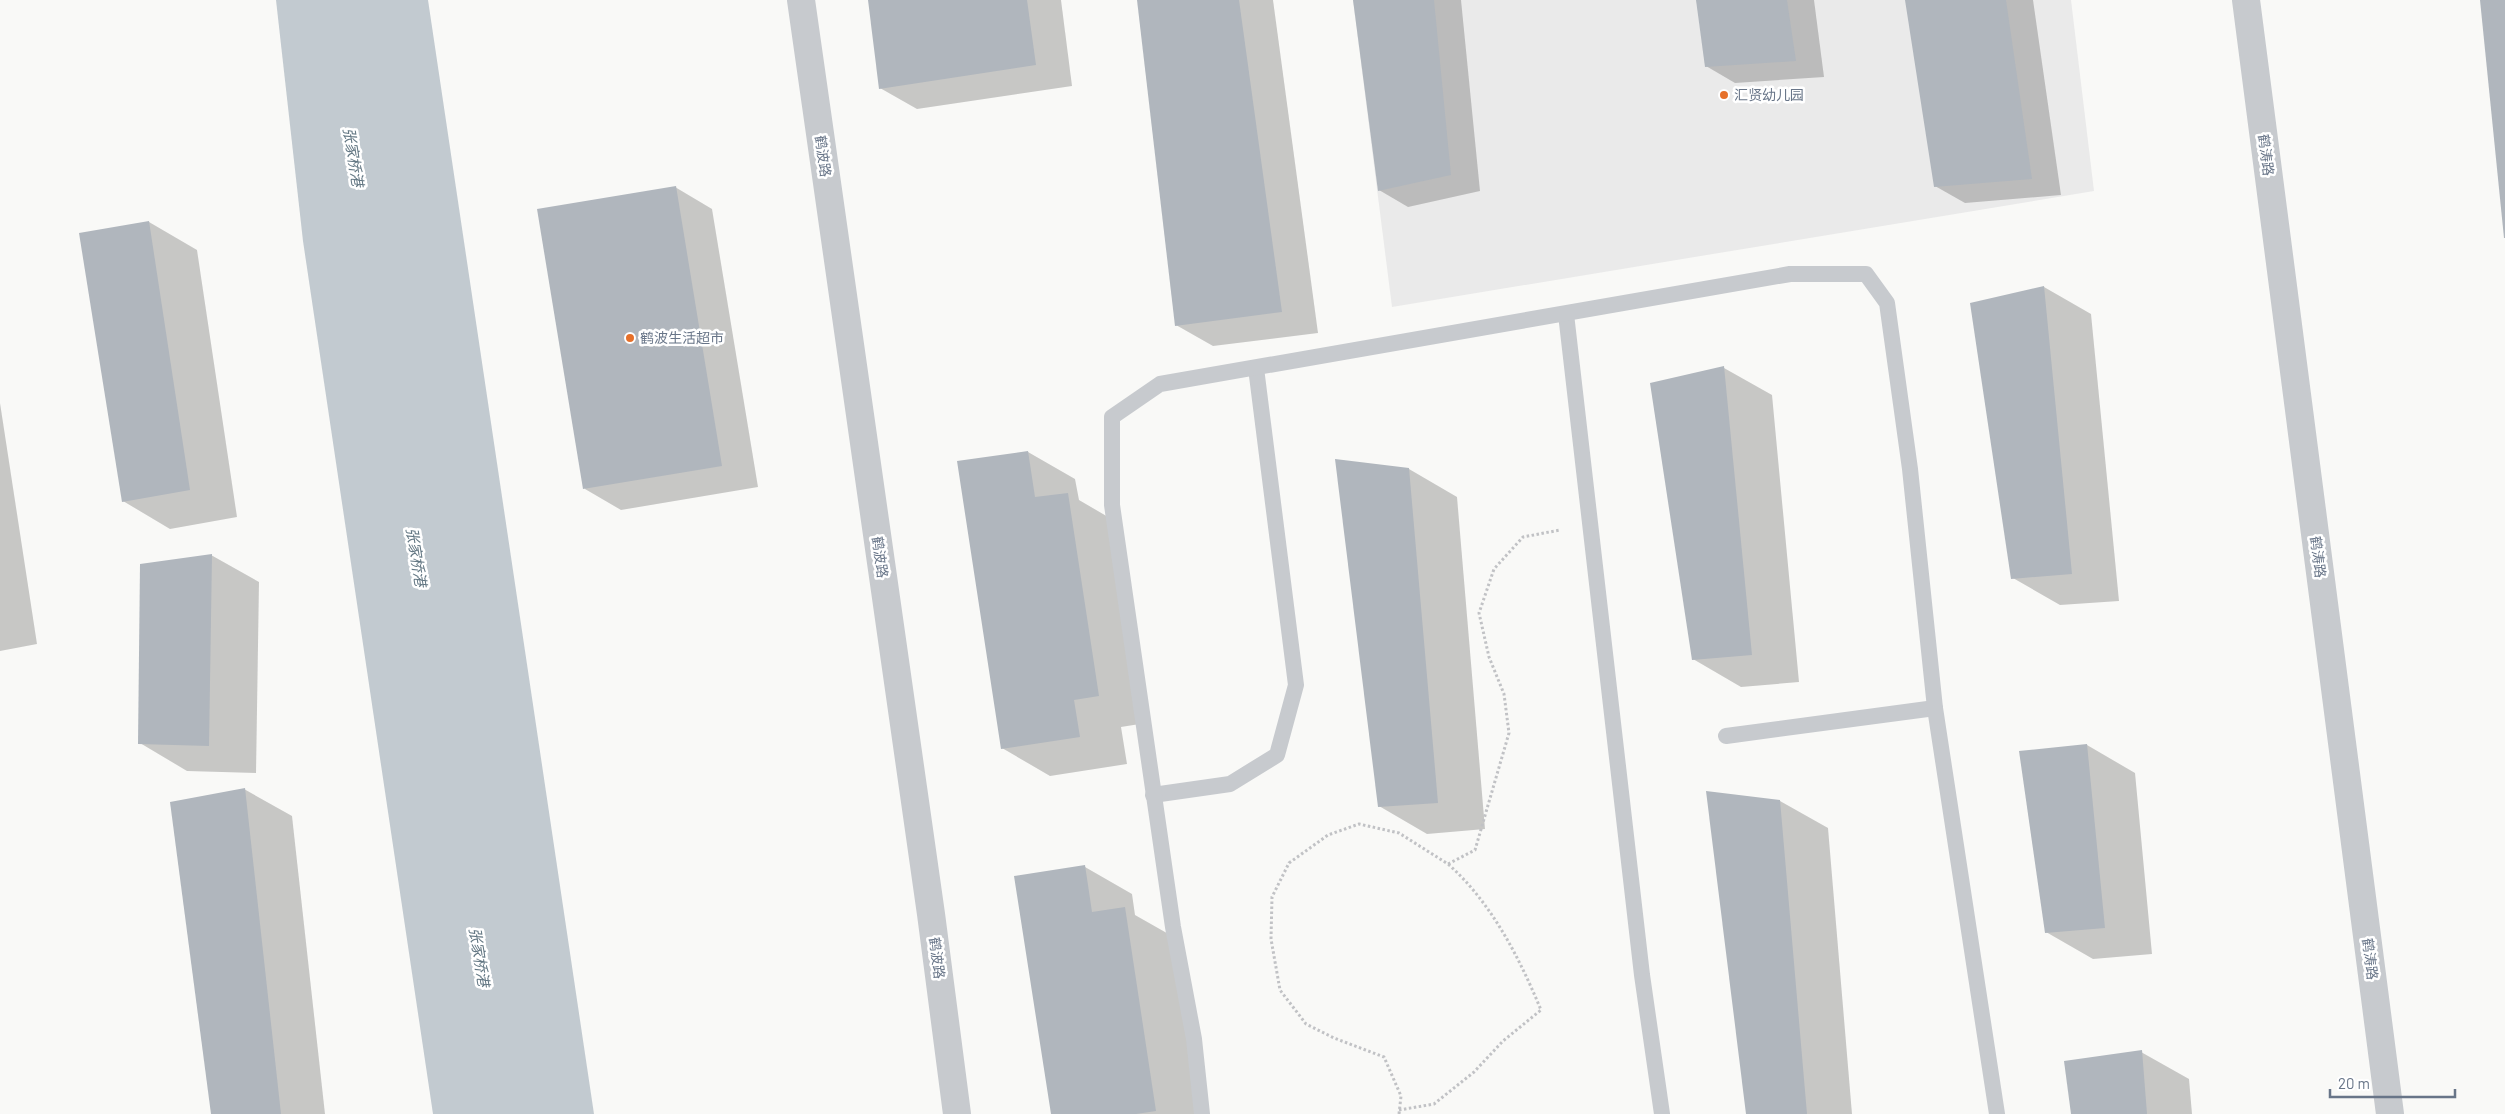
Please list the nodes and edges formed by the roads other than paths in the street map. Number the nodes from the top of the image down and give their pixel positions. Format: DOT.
graph roads {
  1 [pos="801,0"];
  2 [pos="2246,0"];
  3 [pos="1566,314"];
  4 [pos="1256,368"];
  5 [pos="1935,708"];
  6 [pos="1726,736"];
  7 [pos="1153,795"];
  8 [pos="957,1114"];
  9 [pos="1202,1114"];
  10 [pos="1662,1114"];
  11 [pos="1997,1114"];
  12 [pos="2390,1114"];
  1 -- 8 [label="street, 鹤波路"];
  2 -- 12 [label="street, 鹤涛路"];
  3 -- 4 [label="lane"];
  3 -- 5 [label="lane"];
  3 -- 10 [label="lane"];
  4 -- 7 [label="lane"];
  4 -- 7 [label="lane"];
  5 -- 6 [label="lane"];
  5 -- 11 [label="lane"];
  7 -- 9 [label="lane"];
}
